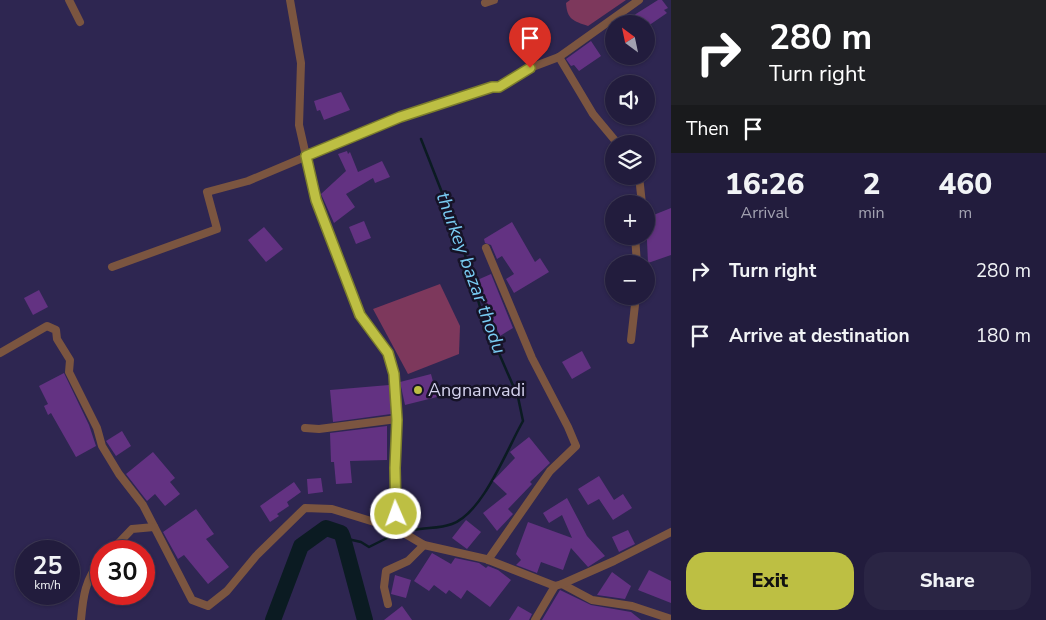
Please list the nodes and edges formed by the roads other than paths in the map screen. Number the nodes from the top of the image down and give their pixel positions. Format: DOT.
graph roads {
  1 [pos="69,0"];
  2 [pos="290,0"];
  3 [pos="494,0"];
  4 [pos="640,0"];
  5 [pos="485,3"];
  6 [pos="80,22"];
  7 [pos="559,57"];
  8 [pos="611,135"];
  9 [pos="306,156"];
  10 [pos="486,248"];
  11 [pos="112,267"];
  12 [pos="635,305"];
  13 [pos="631,340"];
  14 [pos="0,353"];
  15 [pos="397,420"];
  16 [pos="305,428"];
  17 [pos="154,527"];
  18 [pos="397,529"];
  19 [pos="671,532"];
  20 [pos="122,540"];
  21 [pos="424,545"];
  22 [pos="488,560"];
  23 [pos="90,576"];
  24 [pos="559,585"];
  25 [pos="388,604"];
  26 [pos="671,619"];
  27 [pos="82,620"];
  28 [pos="535,620"];
  1 -- 6 [label="street"];
  2 -- 9 [label="street"];
  3 -- 5 [label="street"];
  4 -- 7 [label="street"];
  7 -- 8 [label="street"];
  7 -- 9 [label="street"];
  9 -- 11 [label="street"];
  9 -- 15 [label="street"];
  10 -- 22 [label="street"];
  12 -- 13 [label="street"];
  14 -- 17 [label="street"];
  15 -- 16 [label="street"];
  15 -- 18 [label="street"];
  17 -- 18 [label="street"];
  17 -- 20 [label="street"];
  18 -- 21 [label="street"];
  19 -- 24 [label="street"];
  21 -- 22 [label="street"];
  21 -- 25 [label="street"];
  22 -- 24 [label="street"];
  23 -- 27 [label="street"];
  24 -- 26 [label="street"];
  24 -- 28 [label="street"];
}
